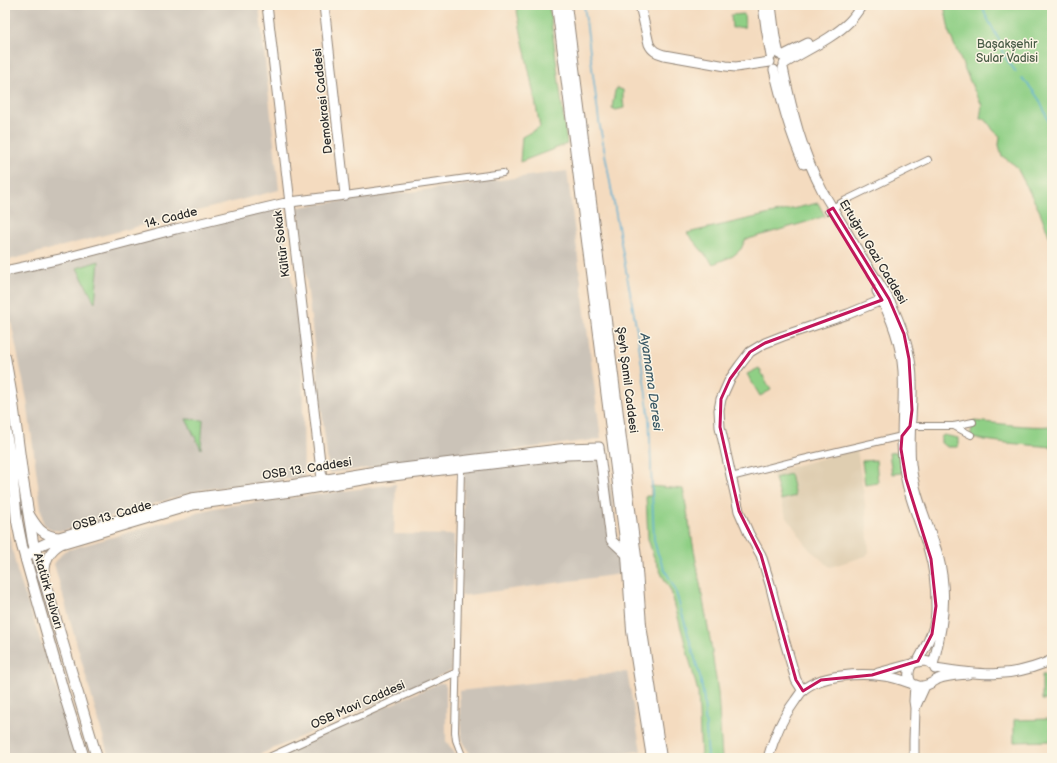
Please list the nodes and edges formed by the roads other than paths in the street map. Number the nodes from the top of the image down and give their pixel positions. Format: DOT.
graph roads {
  1 [pos="267,5"];
  2 [pos="324,5"];
  3 [pos="557,5"];
  4 [pos="566,5"];
  5 [pos="640,5"];
  6 [pos="763,5"];
  7 [pos="771,5"];
  8 [pos="855,5"];
  9 [pos="862,5"];
  10 [pos="777,61"];
  11 [pos="928,160"];
  12 [pos="503,173"];
  13 [pos="345,195"];
  14 [pos="290,202"];
  15 [pos="831,209"];
  16 [pos="5,271"];
  17 [pos="882,300"];
  18 [pos="5,358"];
  19 [pos="973,422"];
  20 [pos="910,426"];
  21 [pos="954,426"];
  22 [pos="5,428"];
  23 [pos="971,435"];
  24 [pos="902,436"];
  25 [pos="462,464"];
  26 [pos="731,477"];
  27 [pos="322,479"];
  28 [pos="211,499"];
  29 [pos="27,511"];
  30 [pos="59,537"];
  31 [pos="35,548"];
  32 [pos="627,555"];
  33 [pos="26,559"];
  34 [pos="46,587"];
  35 [pos="1052,660"];
  36 [pos="916,662"];
  37 [pos="934,667"];
  38 [pos="457,672"];
  39 [pos="968,674"];
  40 [pos="872,675"];
  41 [pos="914,684"];
  42 [pos="928,685"];
  43 [pos="803,691"];
  44 [pos="915,708"];
  45 [pos="84,758"];
  46 [pos="97,758"];
  47 [pos="267,758"];
  48 [pos="463,758"];
  49 [pos="652,758"];
  50 [pos="661,758"];
  51 [pos="768,758"];
  52 [pos="914,758"];
  1 -- 14 [label="street, Kültür Sokak"];
  2 -- 13 [label="street, Demokrasi Caddesi"];
  3 -- 32 [label="main road, Şeyh Şamil Caddesi"];
  4 -- 50 [label="main road, Şeyh Şamil Caddesi"];
  5 -- 10 [label="street"];
  6 -- 10 [label="street"];
  7 -- 10 [label="street, Ertuğrul Gazi Caddesi"];
  8 -- 10 [label="street"];
  9 -- 10 [label="street"];
  10 -- 15 [label="street, Ertuğrul Gazi Caddesi"];
  11 -- 15 [label="street"];
  12 -- 13 [label="street"];
  13 -- 14 [label="street, 14. Cadde"];
  14 -- 16 [label="street, 14. Cadde"];
  14 -- 27 [label="street, Kültür Sokak"];
  15 -- 17 [label="street, Ertuğrul Gazi Caddesi"];
  15 -- 20 [label="street, Ertuğrul Gazi Caddesi"];
  17 -- 24 [label="street, Ertuğrul Gazi Caddesi"];
  17 -- 26 [label="street"];
  18 -- 29 [label="main road, Atatürk Bulvarı"];
  19 -- 21 [label="street"];
  20 -- 21 [label="street"];
  20 -- 24 [label="street"];
  20 -- 37 [label="street, Ertuğrul Gazi Caddesi"];
  21 -- 23 [label="street"];
  22 -- 33 [label="main road, Atatürk Bulvarı"];
  24 -- 26 [label="street"];
  24 -- 36 [label="street, Ertuğrul Gazi Caddesi"];
  25 -- 27 [label="street, OSB 13. Caddesi"];
  25 -- 28 [label="street, OSB 13. Caddesi"];
  25 -- 32 [label="street, OSB 13. Caddesi"];
  25 -- 38 [label="street"];
  26 -- 43 [label="street"];
  27 -- 28 [label="street, OSB 13. Caddesi"];
  28 -- 30 [label="street, OSB 13. Caddesi"];
  28 -- 34 [label="street, OSB 13. Cadde"];
  29 -- 30 [label="street"];
  29 -- 31 [label="main road, Atatürk Bulvarı"];
  30 -- 31 [label="street, OSB 13. Caddesi"];
  31 -- 33 [label="street"];
  31 -- 34 [label="main road, Atatürk Bulvarı"];
  32 -- 49 [label="main road, Şeyh Şamil Caddesi"];
  33 -- 45 [label="main road, Atatürk Bulvarı"];
  34 -- 46 [label="main road, Atatürk Bulvarı"];
  35 -- 39 [label="street"];
  36 -- 37 [label="street"];
  36 -- 40 [label="street"];
  36 -- 41 [label="street"];
  37 -- 39 [label="street"];
  37 -- 42 [label="street"];
  38 -- 47 [label="street, OSB Mavi Caddesi"];
  38 -- 48 [label="street"];
  39 -- 42 [label="street"];
  40 -- 41 [label="street"];
  40 -- 43 [label="street"];
  41 -- 42 [label="street"];
  41 -- 44 [label="street"];
  42 -- 44 [label="street"];
  43 -- 51 [label="street"];
  44 -- 52 [label="street"];
}
